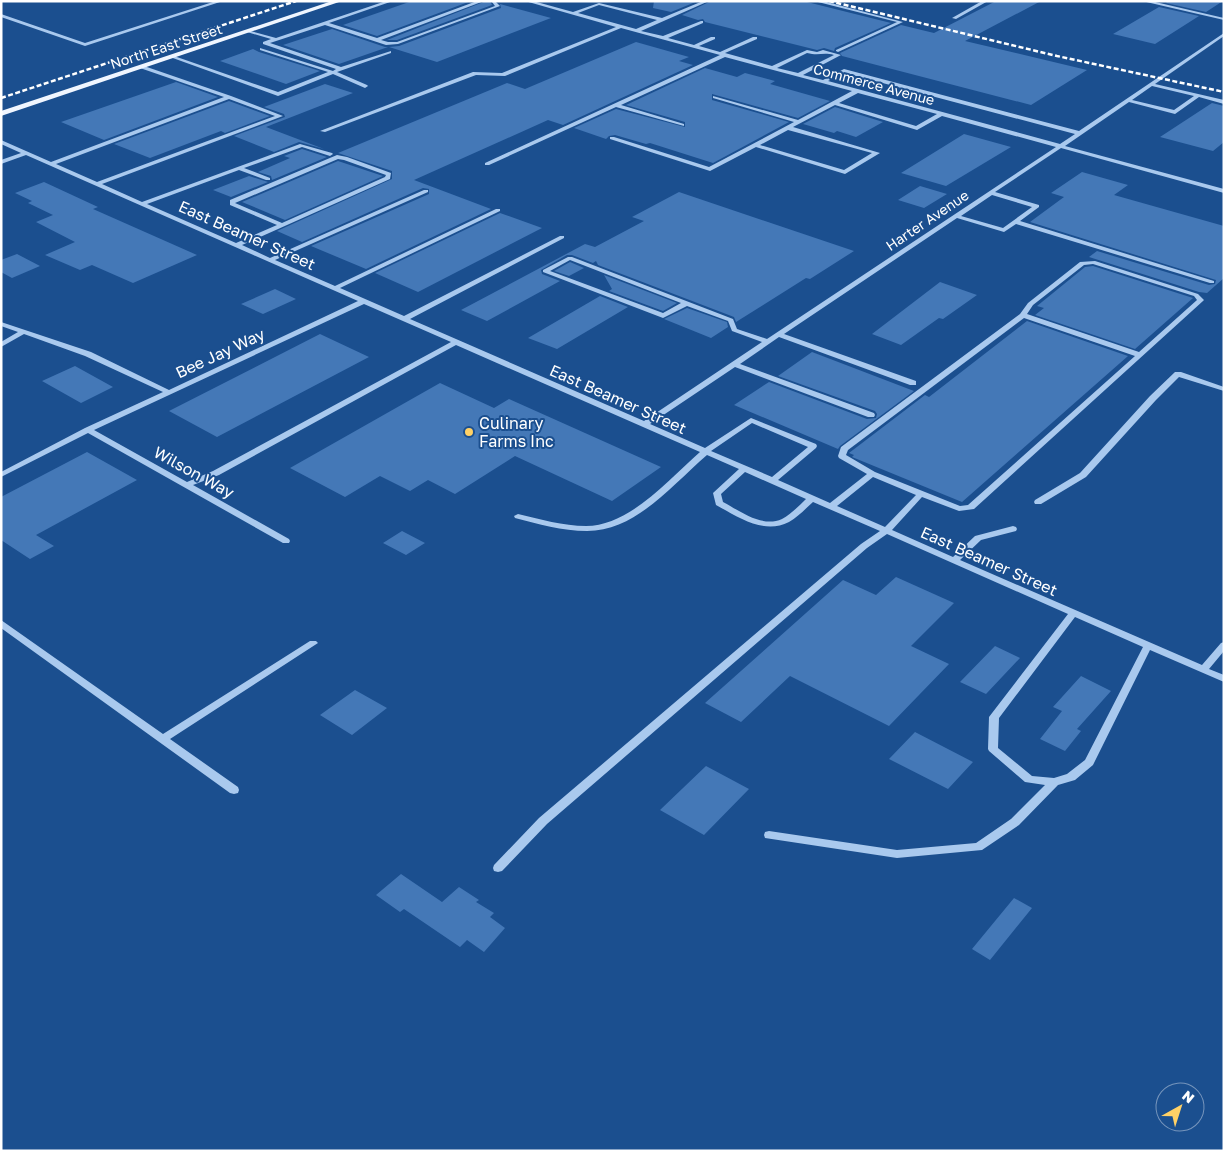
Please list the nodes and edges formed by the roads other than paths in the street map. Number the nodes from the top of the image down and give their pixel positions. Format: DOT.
graph roads {
  1 [pos="221,1"];
  2 [pos="339,1"];
  3 [pos="391,1"];
  4 [pos="482,1"];
  5 [pos="488,1"];
  6 [pos="527,1"];
  7 [pos="708,1"];
  8 [pos="816,1"];
  9 [pos="986,1"];
  10 [pos="1144,1"];
  11 [pos="497,2"];
  12 [pos="572,14"];
  13 [pos="1,15"];
  14 [pos="954,18"];
  15 [pos="1224,19"];
  16 [pos="662,20"];
  17 [pos="701,22"];
  18 [pos="324,23"];
  19 [pos="620,26"];
  20 [pos="249,31"];
  21 [pos="636,31"];
  22 [pos="1224,34"];
  23 [pos="663,38"];
  24 [pos="713,38"];
  25 [pos="756,38"];
  26 [pos="276,39"];
  27 [pos="377,40"];
  28 [pos="694,46"];
  29 [pos="262,49"];
  30 [pos="838,51"];
  31 [pos="389,52"];
  32 [pos="722,54"];
  33 [pos="172,57"];
  34 [pos="142,67"];
  35 [pos="772,68"];
  36 [pos="341,69"];
  37 [pos="332,72"];
  38 [pos="799,75"];
  39 [pos="823,82"];
  40 [pos="1150,84"];
  41 [pos="365,86"];
  42 [pos="857,91"];
  43 [pos="1198,95"];
  44 [pos="230,97"];
  45 [pos="715,97"];
  46 [pos="1126,100"];
  47 [pos="1224,102"];
  48 [pos="834,103"];
  49 [pos="616,105"];
  50 [pos="1,114"];
  51 [pos="941,114"];
  52 [pos="799,122"];
  53 [pos="682,125"];
  54 [pos="788,128"];
  55 [pos="323,131"];
  56 [pos="1079,133"];
  57 [pos="612,138"];
  58 [pos="1,142"];
  59 [pos="756,145"];
  60 [pos="1060,146"];
  61 [pos="27,153"];
  62 [pos="330,154"];
  63 [pos="1,162"];
  64 [pos="51,164"];
  65 [pos="487,164"];
  66 [pos="238,168"];
  67 [pos="268,178"];
  68 [pos="97,184"];
  69 [pos="1214,188"];
  70 [pos="426,191"];
  71 [pos="1224,191"];
  72 [pos="991,193"];
  73 [pos="142,204"];
  74 [pos="498,210"];
  75 [pos="956,216"];
  76 [pos="1016,222"];
  77 [pos="282,225"];
  78 [pos="562,237"];
  79 [pos="237,245"];
  80 [pos="270,260"];
  81 [pos="1212,282"];
  82 [pos="336,288"];
  83 [pos="364,301"];
  84 [pos="687,303"];
  85 [pos="1023,315"];
  86 [pos="404,319"];
  87 [pos="1,324"];
  88 [pos="23,332"];
  89 [pos="779,334"];
  90 [pos="456,342"];
  91 [pos="768,342"];
  92 [pos="1,345"];
  93 [pos="1140,355"];
  94 [pos="734,364"];
  95 [pos="913,383"];
  96 [pos="1224,389"];
  97 [pos="168,392"];
  98 [pos="870,414"];
  99 [pos="643,425"];
  100 [pos="88,430"];
  101 [pos="705,452"];
  102 [pos="744,469"];
  103 [pos="872,474"];
  104 [pos="1,475"];
  105 [pos="772,481"];
  106 [pos="187,485"];
  107 [pos="922,494"];
  108 [pos="811,498"];
  109 [pos="1038,502"];
  110 [pos="830,507"];
  111 [pos="518,516"];
  112 [pos="1013,529"];
  113 [pos="886,531"];
  114 [pos="286,541"];
  115 [pos="953,560"];
  116 [pos="1074,613"];
  117 [pos="1,622"];
  118 [pos="313,643"];
  119 [pos="1224,645"];
  120 [pos="1148,646"];
  121 [pos="1203,670"];
  122 [pos="1224,679"];
  123 [pos="163,739"];
  124 [pos="1054,782"];
  125 [pos="234,790"];
  126 [pos="769,835"];
  127 [pos="498,868"];
  1 -- 13 [label="street"];
  2 -- 20 [label="main road, North East Street"];
  3 -- 18 [label="street"];
  4 -- 27 [label="street"];
  5 -- 11 [label="street"];
  6 -- 12 [label="street, Commerce Avenue"];
  7 -- 16 [label="street"];
  8 -- 30 [label="street"];
  9 -- 14 [label="street"];
  10 -- 15 [label="street"];
  11 -- 27 [label="street"];
  12 -- 16 [label="street"];
  12 -- 19 [label="street, Commerce Avenue"];
  16 -- 21 [label="street"];
  17 -- 23 [label="street"];
  18 -- 26 [label="street"];
  18 -- 27 [label="street"];
  19 -- 21 [label="street, Commerce Avenue"];
  19 -- 55 [label="street"];
  20 -- 26 [label="street"];
  20 -- 33 [label="main road, North East Street"];
  21 -- 23 [label="street, Commerce Avenue"];
  22 -- 40 [label="street, Harter Avenue"];
  23 -- 28 [label="street, Commerce Avenue"];
  24 -- 28 [label="street"];
  25 -- 32 [label="street"];
  26 -- 36 [label="street"];
  28 -- 32 [label="street, Commerce Avenue"];
  29 -- 37 [label="street"];
  31 -- 36 [label="street"];
  32 -- 35 [label="street, Commerce Avenue"];
  32 -- 49 [label="street"];
  33 -- 34 [label="main road, North East Street"];
  33 -- 37 [label="street"];
  34 -- 44 [label="street"];
  34 -- 50 [label="main road, North East Street"];
  35 -- 38 [label="street, Commerce Avenue"];
  35 -- 38 [label="street"];
  36 -- 37 [label="street"];
  37 -- 41 [label="street"];
  38 -- 39 [label="street, Commerce Avenue"];
  39 -- 42 [label="street, Commerce Avenue"];
  39 -- 56 [label="street"];
  40 -- 43 [label="street"];
  40 -- 46 [label="street, Harter Avenue"];
  42 -- 48 [label="street"];
  42 -- 51 [label="street, Commerce Avenue"];
  43 -- 46 [label="street"];
  43 -- 47 [label="street"];
  44 -- 64 [label="street"];
  44 -- 68 [label="street"];
  45 -- 52 [label="street"];
  46 -- 56 [label="street, Harter Avenue"];
  48 -- 51 [label="street"];
  48 -- 52 [label="street"];
  49 -- 53 [label="street"];
  49 -- 65 [label="street"];
  51 -- 60 [label="street, Commerce Avenue"];
  52 -- 54 [label="street"];
  54 -- 59 [label="street"];
  54 -- 59 [label="street"];
  56 -- 60 [label="street, Harter Avenue"];
  57 -- 59 [label="street"];
  58 -- 61 [label="street, East Beamer Street"];
  60 -- 69 [label="street, Commerce Avenue"];
  60 -- 72 [label="street, Harter Avenue"];
  61 -- 63 [label="street"];
  61 -- 64 [label="street, East Beamer Street"];
  62 -- 66 [label="street"];
  64 -- 68 [label="street, East Beamer Street"];
  66 -- 67 [label="street"];
  66 -- 73 [label="street"];
  68 -- 73 [label="street, East Beamer Street"];
  69 -- 71 [label="street"];
  70 -- 80 [label="street"];
  72 -- 75 [label="street, Harter Avenue"];
  72 -- 76 [label="street"];
  73 -- 79 [label="street, East Beamer Street"];
  74 -- 82 [label="street"];
  75 -- 76 [label="street"];
  75 -- 89 [label="street, Harter Avenue"];
  76 -- 81 [label="street"];
  77 -- 77 [label="street"];
  77 -- 79 [label="street"];
  78 -- 86 [label="street"];
  79 -- 80 [label="street, East Beamer Street"];
  80 -- 82 [label="street, East Beamer Street"];
  82 -- 83 [label="street, East Beamer Street"];
  83 -- 86 [label="street, East Beamer Street"];
  83 -- 97 [label="street, Bee Jay Way"];
  84 -- 84 [label="street"];
  84 -- 91 [label="street"];
  85 -- 93 [label="street"];
  85 -- 93 [label="street"];
  85 -- 103 [label="street"];
  86 -- 90 [label="street, East Beamer Street"];
  87 -- 88 [label="street"];
  88 -- 92 [label="street"];
  88 -- 97 [label="street"];
  89 -- 91 [label="street, Harter Avenue"];
  89 -- 95 [label="street"];
  90 -- 99 [label="street, East Beamer Street"];
  90 -- 106 [label="street"];
  91 -- 94 [label="street, Harter Avenue"];
  93 -- 107 [label="street"];
  94 -- 98 [label="street"];
  94 -- 99 [label="street, Harter Avenue"];
  96 -- 109 [label="street"];
  97 -- 100 [label="street, Bee Jay Way"];
  99 -- 101 [label="street, East Beamer Street"];
  100 -- 104 [label="street"];
  100 -- 106 [label="street, Wilson Way"];
  101 -- 102 [label="street, East Beamer Street"];
  101 -- 105 [label="street"];
  101 -- 111 [label="street"];
  102 -- 105 [label="street, East Beamer Street"];
  102 -- 108 [label="street"];
  103 -- 107 [label="street"];
  103 -- 110 [label="street"];
  105 -- 108 [label="street, East Beamer Street"];
  106 -- 114 [label="street, Wilson Way"];
  107 -- 113 [label="street"];
  108 -- 110 [label="street, East Beamer Street"];
  110 -- 113 [label="street, East Beamer Street"];
  112 -- 115 [label="street"];
  113 -- 115 [label="street, East Beamer Street"];
  113 -- 127 [label="street"];
  115 -- 116 [label="street, East Beamer Street"];
  116 -- 120 [label="street, East Beamer Street"];
  116 -- 124 [label="street"];
  117 -- 123 [label="street"];
  118 -- 123 [label="street"];
  119 -- 121 [label="street"];
  120 -- 121 [label="street, East Beamer Street"];
  120 -- 124 [label="street"];
  121 -- 122 [label="street, East Beamer Street"];
  123 -- 125 [label="street"];
  124 -- 126 [label="street"];
}
